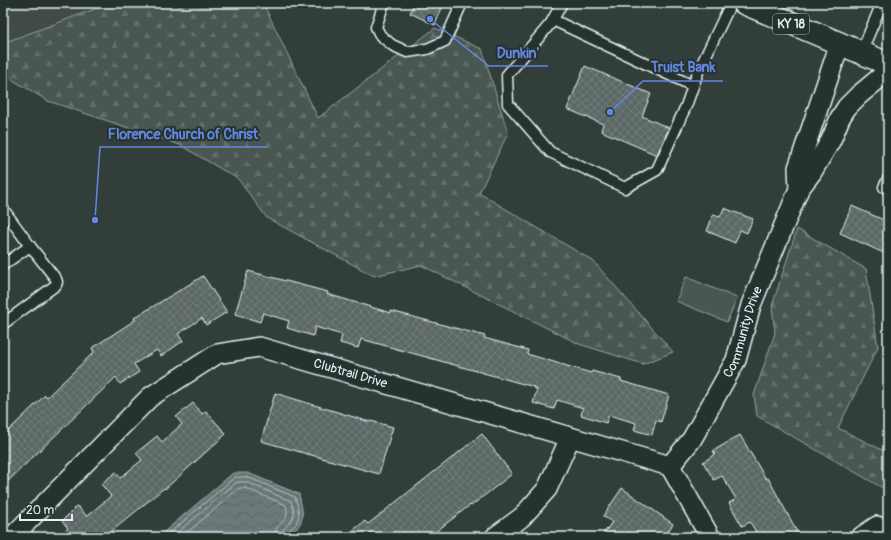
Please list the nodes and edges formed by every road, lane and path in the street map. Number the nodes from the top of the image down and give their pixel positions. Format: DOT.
graph roads {
  1 [pos="384,3"];
  2 [pos="462,3"];
  3 [pos="562,3"];
  4 [pos="731,3"];
  5 [pos="744,3"];
  6 [pos="882,3"];
  7 [pos="553,20"];
  8 [pos="840,43"];
  9 [pos="861,52"];
  10 [pos="888,64"];
  11 [pos="888,70"];
  12 [pos="693,86"];
  13 [pos="888,179"];
  14 [pos="799,189"];
  15 [pos="888,189"];
  16 [pos="3,209"];
  17 [pos="30,246"];
  18 [pos="3,265"];
  19 [pos="3,324"];
  20 [pos="570,438"];
  21 [pos="670,466"];
  22 [pos="877,526"];
  23 [pos="12,537"];
  24 [pos="495,537"];
  25 [pos="710,537"];
  26 [pos="861,537"];
  1 -- 2 [label="lane"];
  3 -- 7 [label="lane"];
  4 -- 12 [label="lane"];
  5 -- 8 [label="main road, KY 18"];
  6 -- 9 [label="lane"];
  7 -- 12 [label="lane"];
  7 -- 12 [label="lane"];
  8 -- 9 [label="main road, KY 18"];
  8 -- 14 [label="street, Community Drive"];
  9 -- 10 [label="main road, KY 18"];
  11 -- 14 [label="street, Community Drive"];
  13 -- 15 [label="lane"];
  14 -- 21 [label="street, Community Drive"];
  16 -- 17 [label="lane"];
  17 -- 18 [label="lane"];
  17 -- 19 [label="lane"];
  20 -- 21 [label="street, Clubtrail Drive"];
  20 -- 23 [label="street, Clubtrail Drive"];
  20 -- 24 [label="street"];
  21 -- 25 [label="street"];
  22 -- 26 [label="street"];
}
